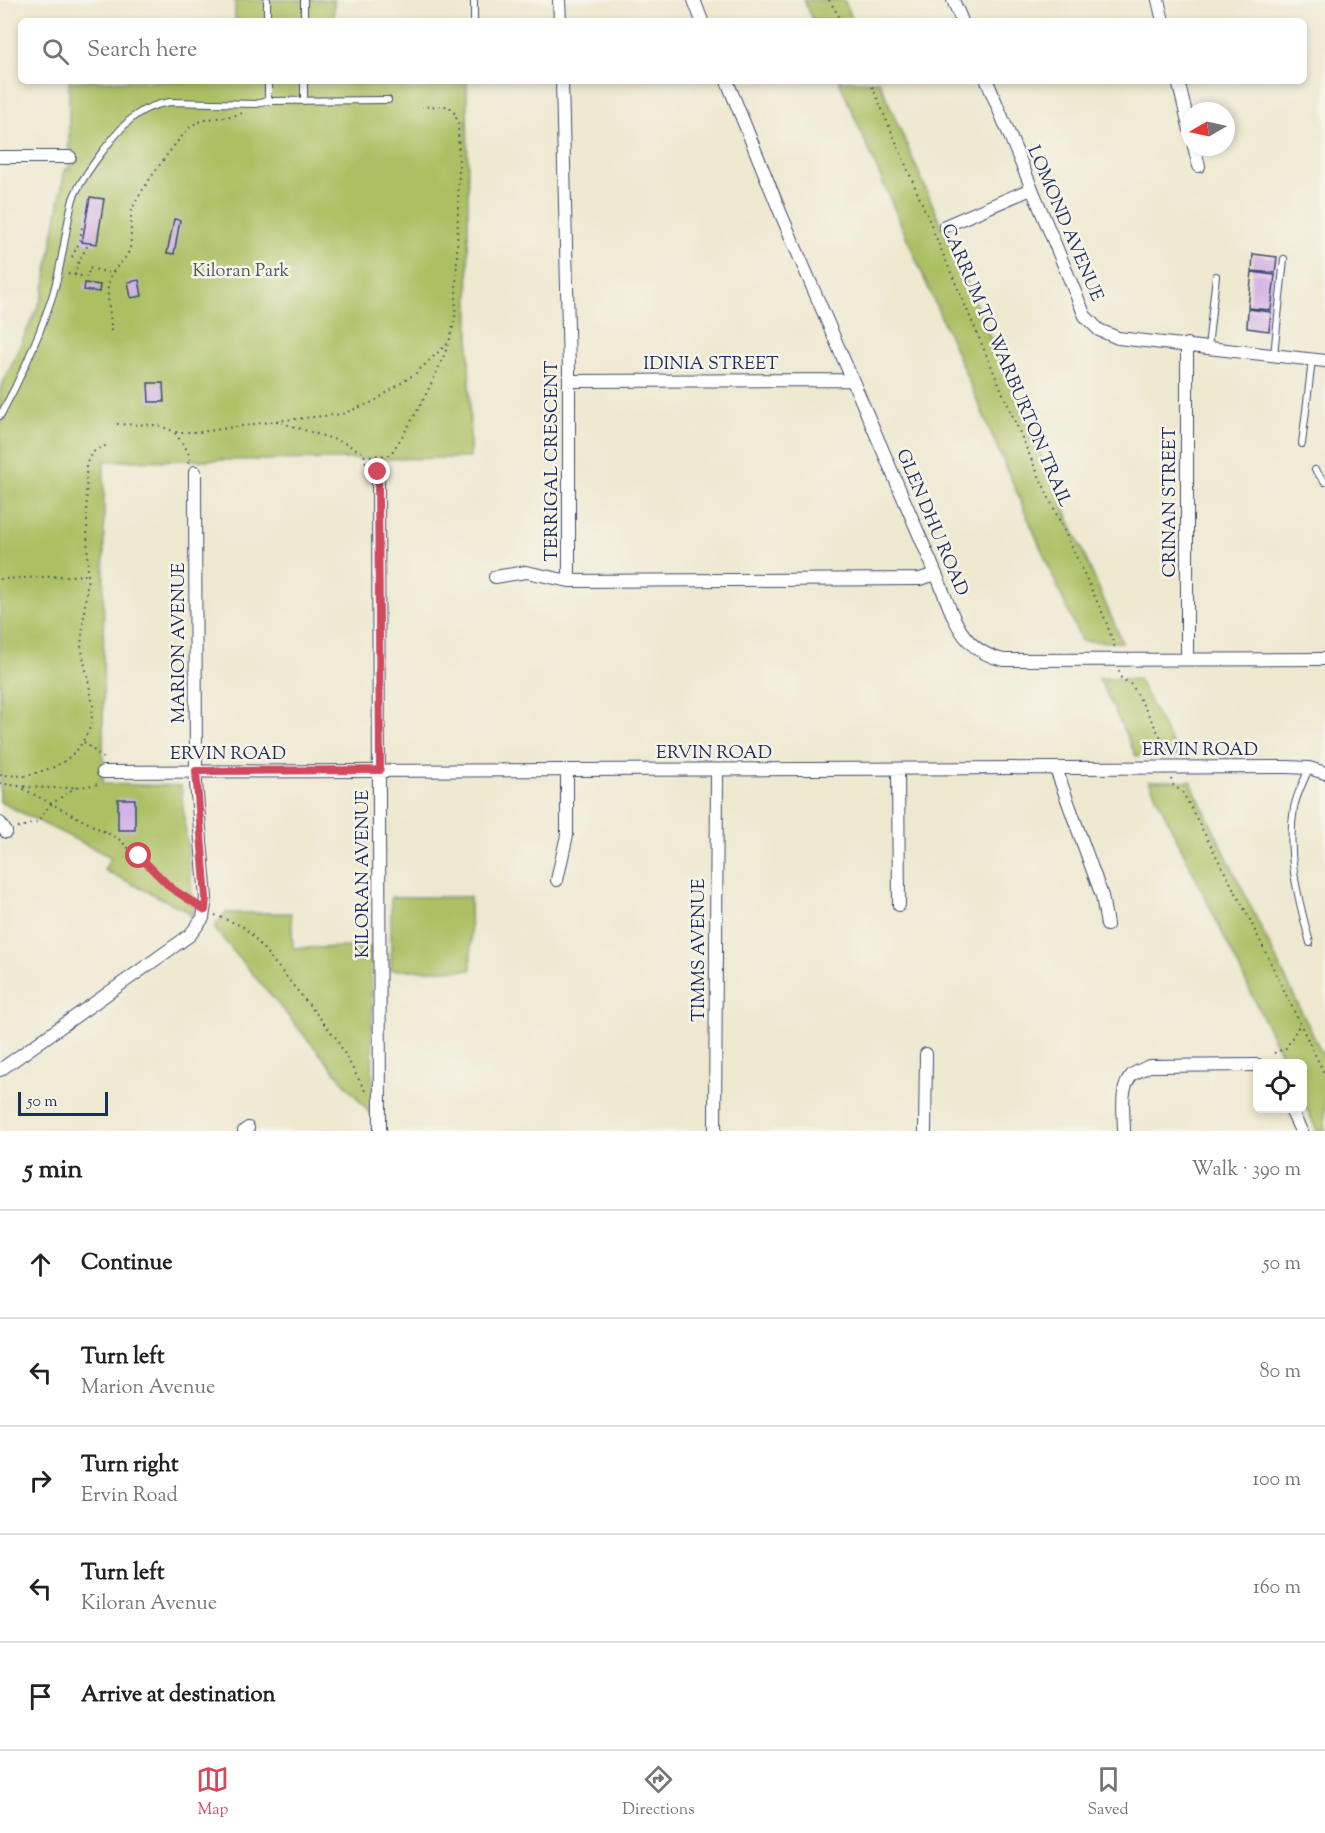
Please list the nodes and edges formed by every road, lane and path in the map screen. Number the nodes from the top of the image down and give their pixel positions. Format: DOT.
graph roads {
  1 [pos="267,0"];
  2 [pos="304,0"];
  3 [pos="474,0"];
  4 [pos="559,0"];
  5 [pos="694,0"];
  6 [pos="829,0"];
  7 [pos="953,0"];
  8 [pos="1158,0"];
  9 [pos="267,18"];
  10 [pos="304,18"];
  11 [pos="474,18"];
  12 [pos="560,18"];
  13 [pos="701,18"];
  14 [pos="840,18"];
  15 [pos="961,18"];
  16 [pos="1162,18"];
  17 [pos="268,84"];
  18 [pos="304,84"];
  19 [pos="562,84"];
  20 [pos="728,84"];
  21 [pos="871,84"];
  22 [pos="988,84"];
  23 [pos="1179,84"];
  24 [pos="388,100"];
  25 [pos="268,101"];
  26 [pos="304,101"];
  27 [pos="1183,102"];
  28 [pos="256,104"];
  29 [pos="422,107"];
  30 [pos="1196,156"];
  31 [pos="0,157"];
  32 [pos="70,157"];
  33 [pos="1199,166"];
  34 [pos="1031,189"];
  35 [pos="945,226"];
  36 [pos="82,227"];
  37 [pos="89,243"];
  38 [pos="1284,259"];
  39 [pos="69,263"];
  40 [pos="67,273"];
  41 [pos="111,273"];
  42 [pos="75,275"];
  43 [pos="1216,276"];
  44 [pos="111,331"];
  45 [pos="449,342"];
  46 [pos="1187,344"];
  47 [pos="1208,347"];
  48 [pos="1274,355"];
  49 [pos="1318,360"];
  50 [pos="852,380"];
  51 [pos="569,381"];
  52 [pos="0,416"];
  53 [pos="275,420"];
  54 [pos="117,424"];
  55 [pos="175,432"];
  56 [pos="1302,444"];
  57 [pos="109,446"];
  58 [pos="364,456"];
  59 [pos="183,462"];
  60 [pos="366,464"];
  61 [pos="1315,470"];
  62 [pos="195,472"];
  63 [pos="378,472"];
  64 [pos="1325,482"];
  65 [pos="936,574"];
  66 [pos="88,575"];
  67 [pos="495,577"];
  68 [pos="0,579"];
  69 [pos="569,581"];
  70 [pos="1187,659"];
  71 [pos="1325,659"];
  72 [pos="1117,661"];
  73 [pos="1121,678"];
  74 [pos="83,741"];
  75 [pos="1166,745"];
  76 [pos="1309,768"];
  77 [pos="898,769"];
  78 [pos="1056,769"];
  79 [pos="380,770"];
  80 [pos="717,770"];
  81 [pos="196,771"];
  82 [pos="567,771"];
  83 [pos="103,772"];
  84 [pos="1325,773"];
  85 [pos="0,774"];
  86 [pos="0,783"];
  87 [pos="18,786"];
  88 [pos="76,787"];
  89 [pos="1183,793"];
  90 [pos="50,805"];
  91 [pos="3,827"];
  92 [pos="556,880"];
  93 [pos="899,905"];
  94 [pos="205,910"];
  95 [pos="1107,925"];
  96 [pos="1310,943"];
  97 [pos="1300,1024"];
  98 [pos="1274,1053"];
  99 [pos="926,1054"];
  100 [pos="1253,1065"];
  101 [pos="0,1070"];
  102 [pos="1325,1075"];
  103 [pos="380,1097"];
  104 [pos="1292,1113"];
  105 [pos="380,1131"];
  106 [pos="715,1131"];
  107 [pos="925,1131"];
  108 [pos="1124,1131"];
  109 [pos="1301,1131"];
  1 -- 9 [label="lane"];
  2 -- 10 [label="lane"];
  3 -- 11 [label="lane"];
  4 -- 12 [label="street"];
  5 -- 13 [label="street"];
  6 -- 14 [label="path"];
  7 -- 15 [label="street"];
  8 -- 16 [label="street"];
  17 -- 25 [label="lane"];
  18 -- 26 [label="lane"];
  19 -- 51 [label="street, TERRIGAL CRESCENT"];
  20 -- 50 [label="street, GLEN DHU ROAD"];
  21 -- 72 [label="path, CARRUM TO WARBURTON TRAIL"];
  22 -- 34 [label="street, LOMOND AVENUE"];
  23 -- 27 [label="street"];
  24 -- 26 [label="lane"];
  25 -- 26 [label="lane"];
  25 -- 28 [label="lane"];
  28 -- 41 [label="path"];
  28 -- 52 [label="lane"];
  29 -- 45 [label="path"];
  30 -- 33 [label="street"];
  31 -- 32 [label="street"];
  34 -- 35 [label="street"];
  34 -- 46 [label="street, LOMOND AVENUE"];
  36 -- 39 [label="path"];
  37 -- 42 [label="path"];
  38 -- 48 [label="lane"];
  40 -- 42 [label="path"];
  41 -- 42 [label="path"];
  41 -- 44 [label="path"];
  43 -- 47 [label="lane"];
  45 -- 53 [label="path"];
  45 -- 58 [label="path"];
  46 -- 47 [label="street, LOMOND AVENUE"];
  46 -- 70 [label="street, CRINAN STREET"];
  47 -- 48 [label="street, LOMOND AVENUE"];
  48 -- 49 [label="street, LOMOND AVENUE"];
  49 -- 56 [label="lane"];
  50 -- 51 [label="street, IDINIA STREET"];
  50 -- 65 [label="street, GLEN DHU ROAD"];
  51 -- 69 [label="street, TERRIGAL CRESCENT"];
  53 -- 55 [label="path"];
  53 -- 58 [label="path"];
  54 -- 55 [label="path"];
  55 -- 59 [label="path"];
  57 -- 66 [label="path"];
  58 -- 60 [label="path"];
  61 -- 64 [label="lane"];
  62 -- 81 [label="street, MARION AVENUE"];
  63 -- 79 [label="street, KILORAN AVENUE"];
  65 -- 69 [label="street, TERRIGAL CRESCENT"];
  65 -- 72 [label="street, GLEN DHU ROAD"];
  66 -- 68 [label="path"];
  66 -- 74 [label="path"];
  67 -- 69 [label="street"];
  70 -- 71 [label="street, GLEN DHU ROAD"];
  70 -- 72 [label="street, GLEN DHU ROAD"];
  73 -- 75 [label="path"];
  74 -- 83 [label="path"];
  74 -- 85 [label="path"];
  76 -- 78 [label="street, ERVIN ROAD"];
  76 -- 84 [label="street, ERVIN ROAD"];
  76 -- 96 [label="lane"];
  77 -- 78 [label="street, ERVIN ROAD"];
  77 -- 80 [label="street, ERVIN ROAD"];
  77 -- 93 [label="street"];
  78 -- 95 [label="street"];
  79 -- 81 [label="street, ERVIN ROAD"];
  79 -- 82 [label="street, ERVIN ROAD"];
  79 -- 103 [label="street, KILORAN AVENUE"];
  80 -- 82 [label="street, ERVIN ROAD"];
  80 -- 106 [label="street, TIMMS AVENUE"];
  81 -- 83 [label="street, ERVIN ROAD"];
  81 -- 94 [label="street, MARION AVENUE"];
  82 -- 92 [label="street"];
  83 -- 88 [label="path"];
  86 -- 87 [label="path"];
  87 -- 88 [label="path"];
  87 -- 90 [label="path"];
  88 -- 90 [label="path"];
  89 -- 97 [label="path"];
  90 -- 91 [label="path"];
  90 -- 94 [label="path"];
  94 -- 101 [label="street"];
  94 -- 103 [label="path"];
  97 -- 98 [label="path"];
  97 -- 102 [label="path"];
  99 -- 107 [label="street"];
  100 -- 108 [label="street"];
  103 -- 105 [label="street, KILORAN AVENUE"];
  104 -- 109 [label="street"];
}
